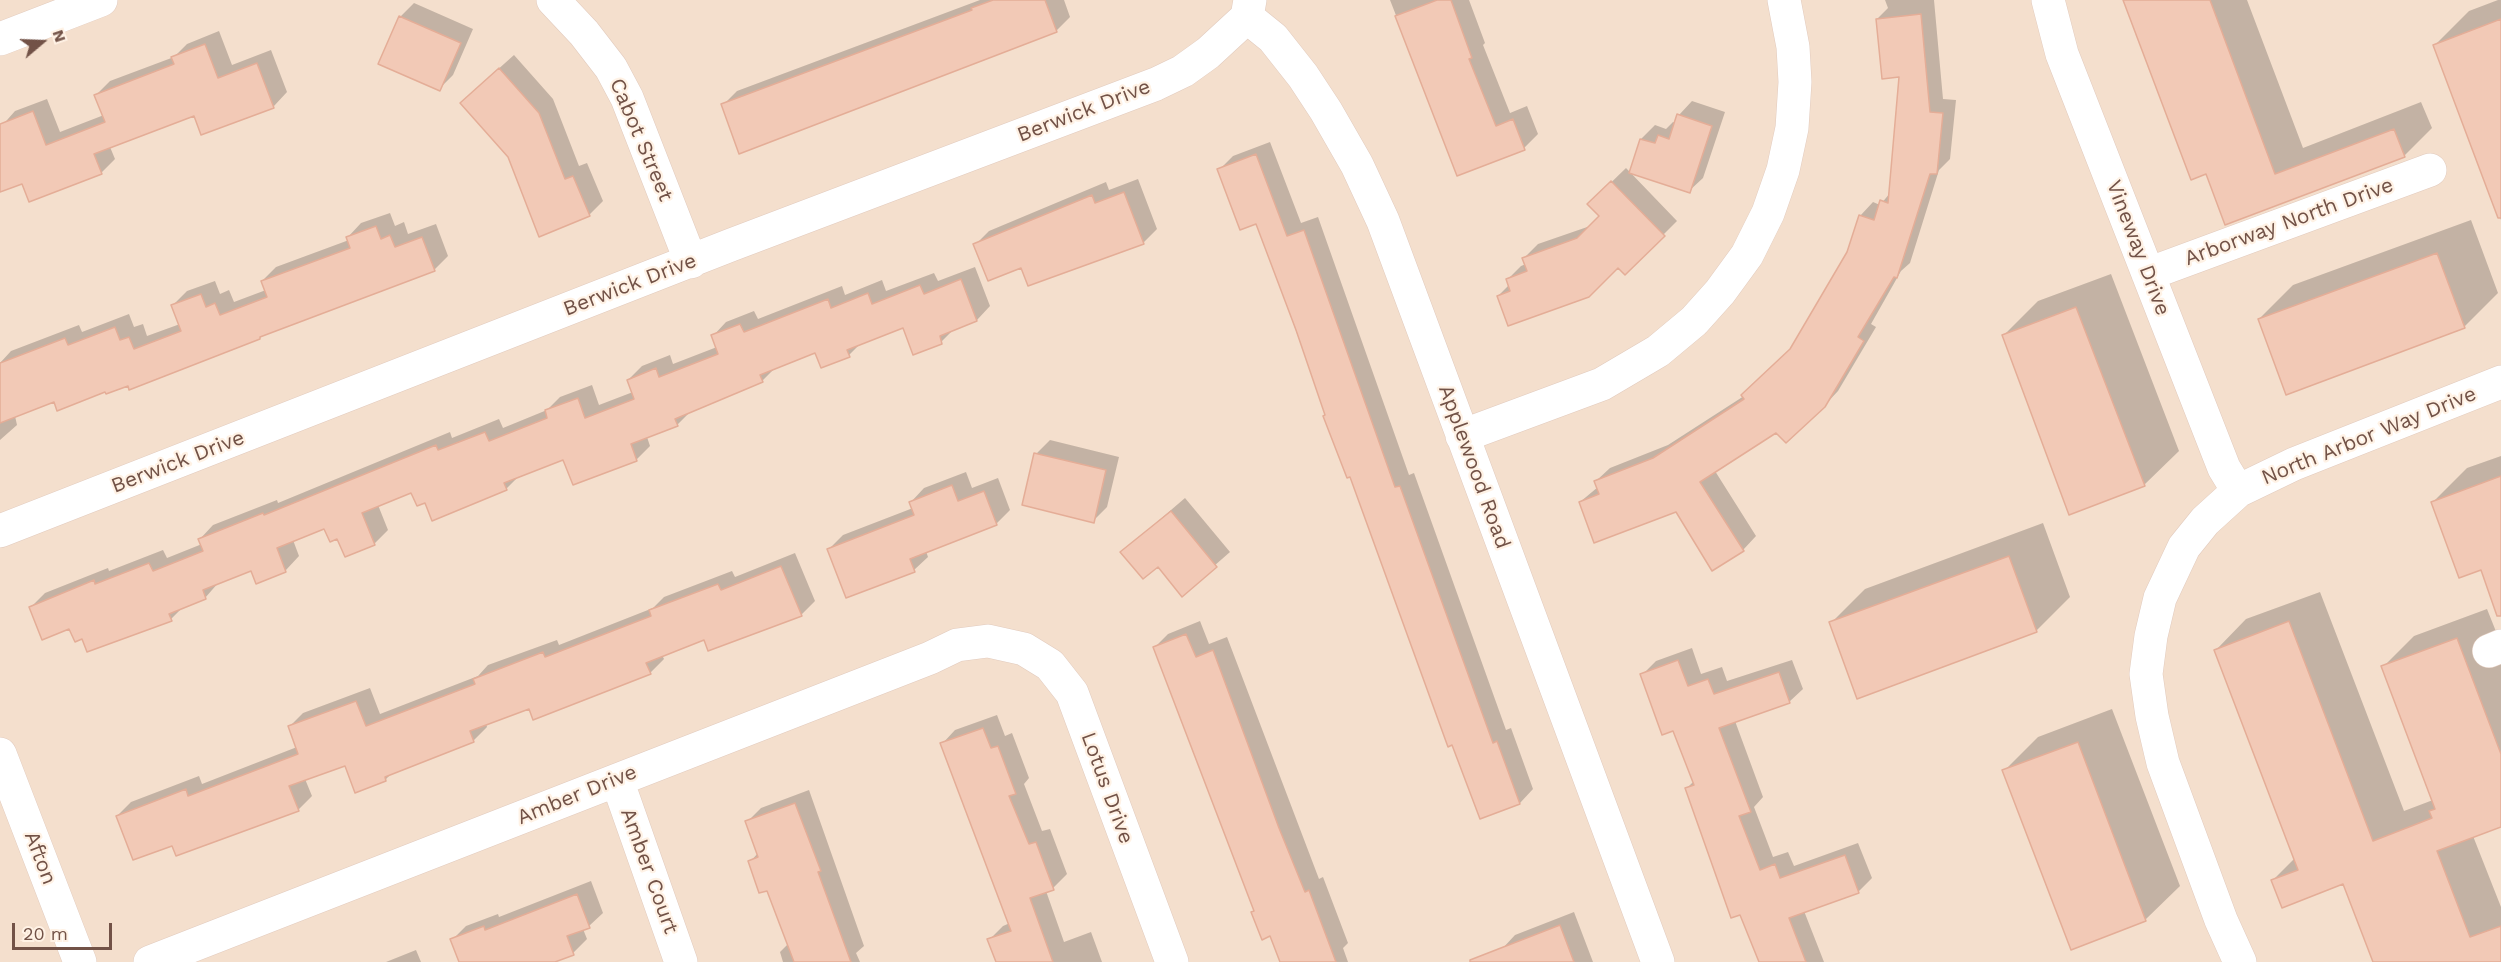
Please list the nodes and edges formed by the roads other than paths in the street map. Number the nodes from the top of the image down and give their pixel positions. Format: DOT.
graph roads {
  1 [pos="101,0"];
  2 [pos="553,0"];
  3 [pos="1785,0"];
  4 [pos="2049,0"];
  5 [pos="1249,9"];
  6 [pos="0,39"];
  7 [pos="2430,170"];
  8 [pos="691,262"];
  9 [pos="2148,274"];
  10 [pos="2501,382"];
  11 [pos="1462,436"];
  12 [pos="2238,491"];
  13 [pos="0,531"];
  14 [pos="1007,644"];
  15 [pos="0,754"];
  16 [pos="617,780"];
  17 [pos="80,962"];
  18 [pos="150,962"];
  19 [pos="681,962"];
  20 [pos="1172,962"];
  21 [pos="1658,962"];
  22 [pos="2240,962"];
  1 -- 6 [label="street"];
  2 -- 8 [label="street, Cabot Street"];
  3 -- 11 [label="street"];
  4 -- 9 [label="street, Vineway Drive"];
  5 -- 8 [label="street, Berwick Drive"];
  5 -- 11 [label="street, Applewood Road"];
  7 -- 9 [label="street, Arborway North Drive"];
  8 -- 13 [label="street, Berwick Drive"];
  9 -- 12 [label="street, Vineway Drive"];
  10 -- 12 [label="street, North Arbor Way Drive"];
  11 -- 21 [label="street, Applewood Road"];
  12 -- 22 [label="street, North Arbor Way Drive"];
  14 -- 16 [label="street, Amber Drive"];
  14 -- 20 [label="street, Lotus Drive"];
  15 -- 17 [label="street, Afton"];
  16 -- 18 [label="street, Amber Drive"];
  16 -- 19 [label="street, Amber Court"];
}
